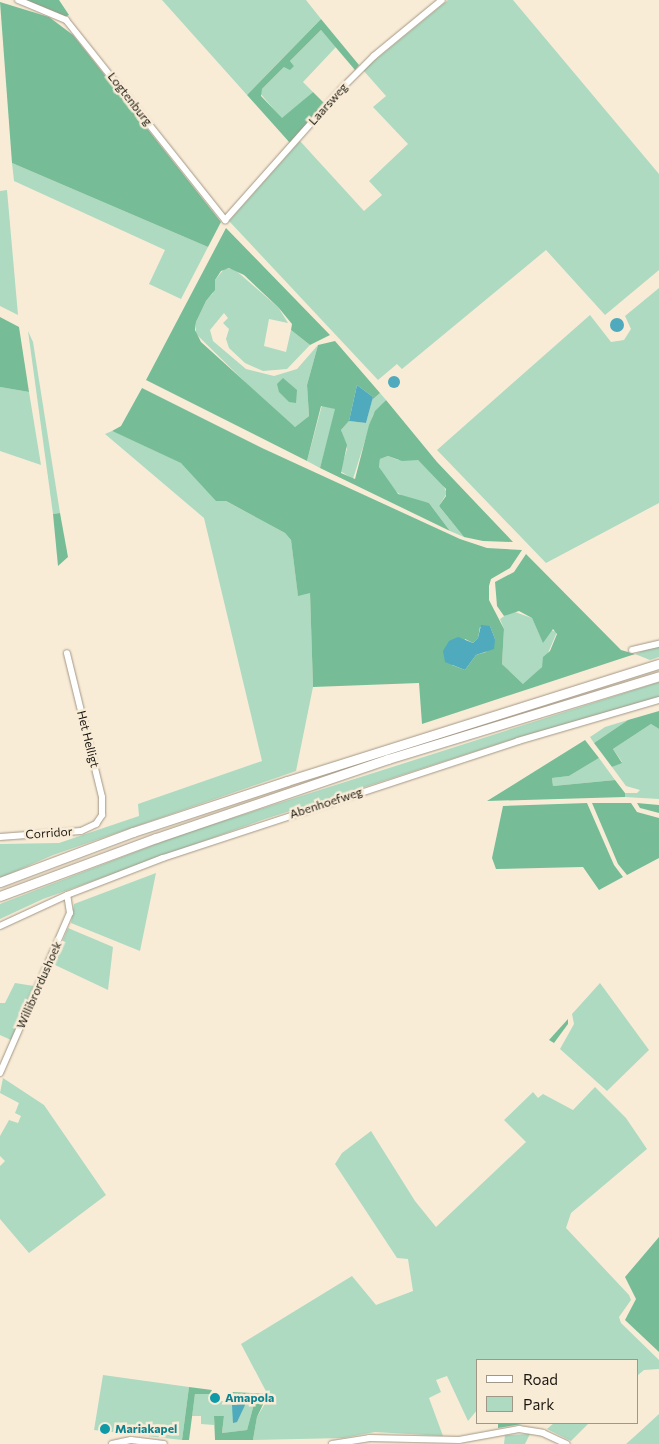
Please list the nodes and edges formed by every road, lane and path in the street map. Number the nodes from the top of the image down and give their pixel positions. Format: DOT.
graph roads {
  1 [pos="18,0"];
  2 [pos="442,0"];
  3 [pos="226,220"];
  4 [pos="659,644"];
  5 [pos="632,650"];
  6 [pos="67,653"];
  7 [pos="659,664"];
  8 [pos="659,676"];
  9 [pos="659,700"];
  10 [pos="96,824"];
  11 [pos="0,837"];
  12 [pos="0,882"];
  13 [pos="67,895"];
  14 [pos="0,896"];
  15 [pos="0,926"];
  16 [pos="0,1074"];
  17 [pos="346,1443"];
  18 [pos="112,1444"];
  19 [pos="164,1444"];
  20 [pos="332,1444"];
  21 [pos="567,1444"];
  1 -- 3 [label="street, Logtenburg"];
  2 -- 3 [label="street, Laarsweg"];
  4 -- 5 [label="street"];
  6 -- 10 [label="street, Het Helligt"];
  7 -- 12 [label="highway"];
  8 -- 14 [label="highway"];
  9 -- 13 [label="street, Abenhoefweg"];
  10 -- 11 [label="street, Corridor"];
  13 -- 15 [label="street, Abenhoefweg"];
  13 -- 16 [label="street, Willibrordushoek"];
  17 -- 20 [label="street"];
  17 -- 21 [label="street"];
  18 -- 19 [label="street"];
}
